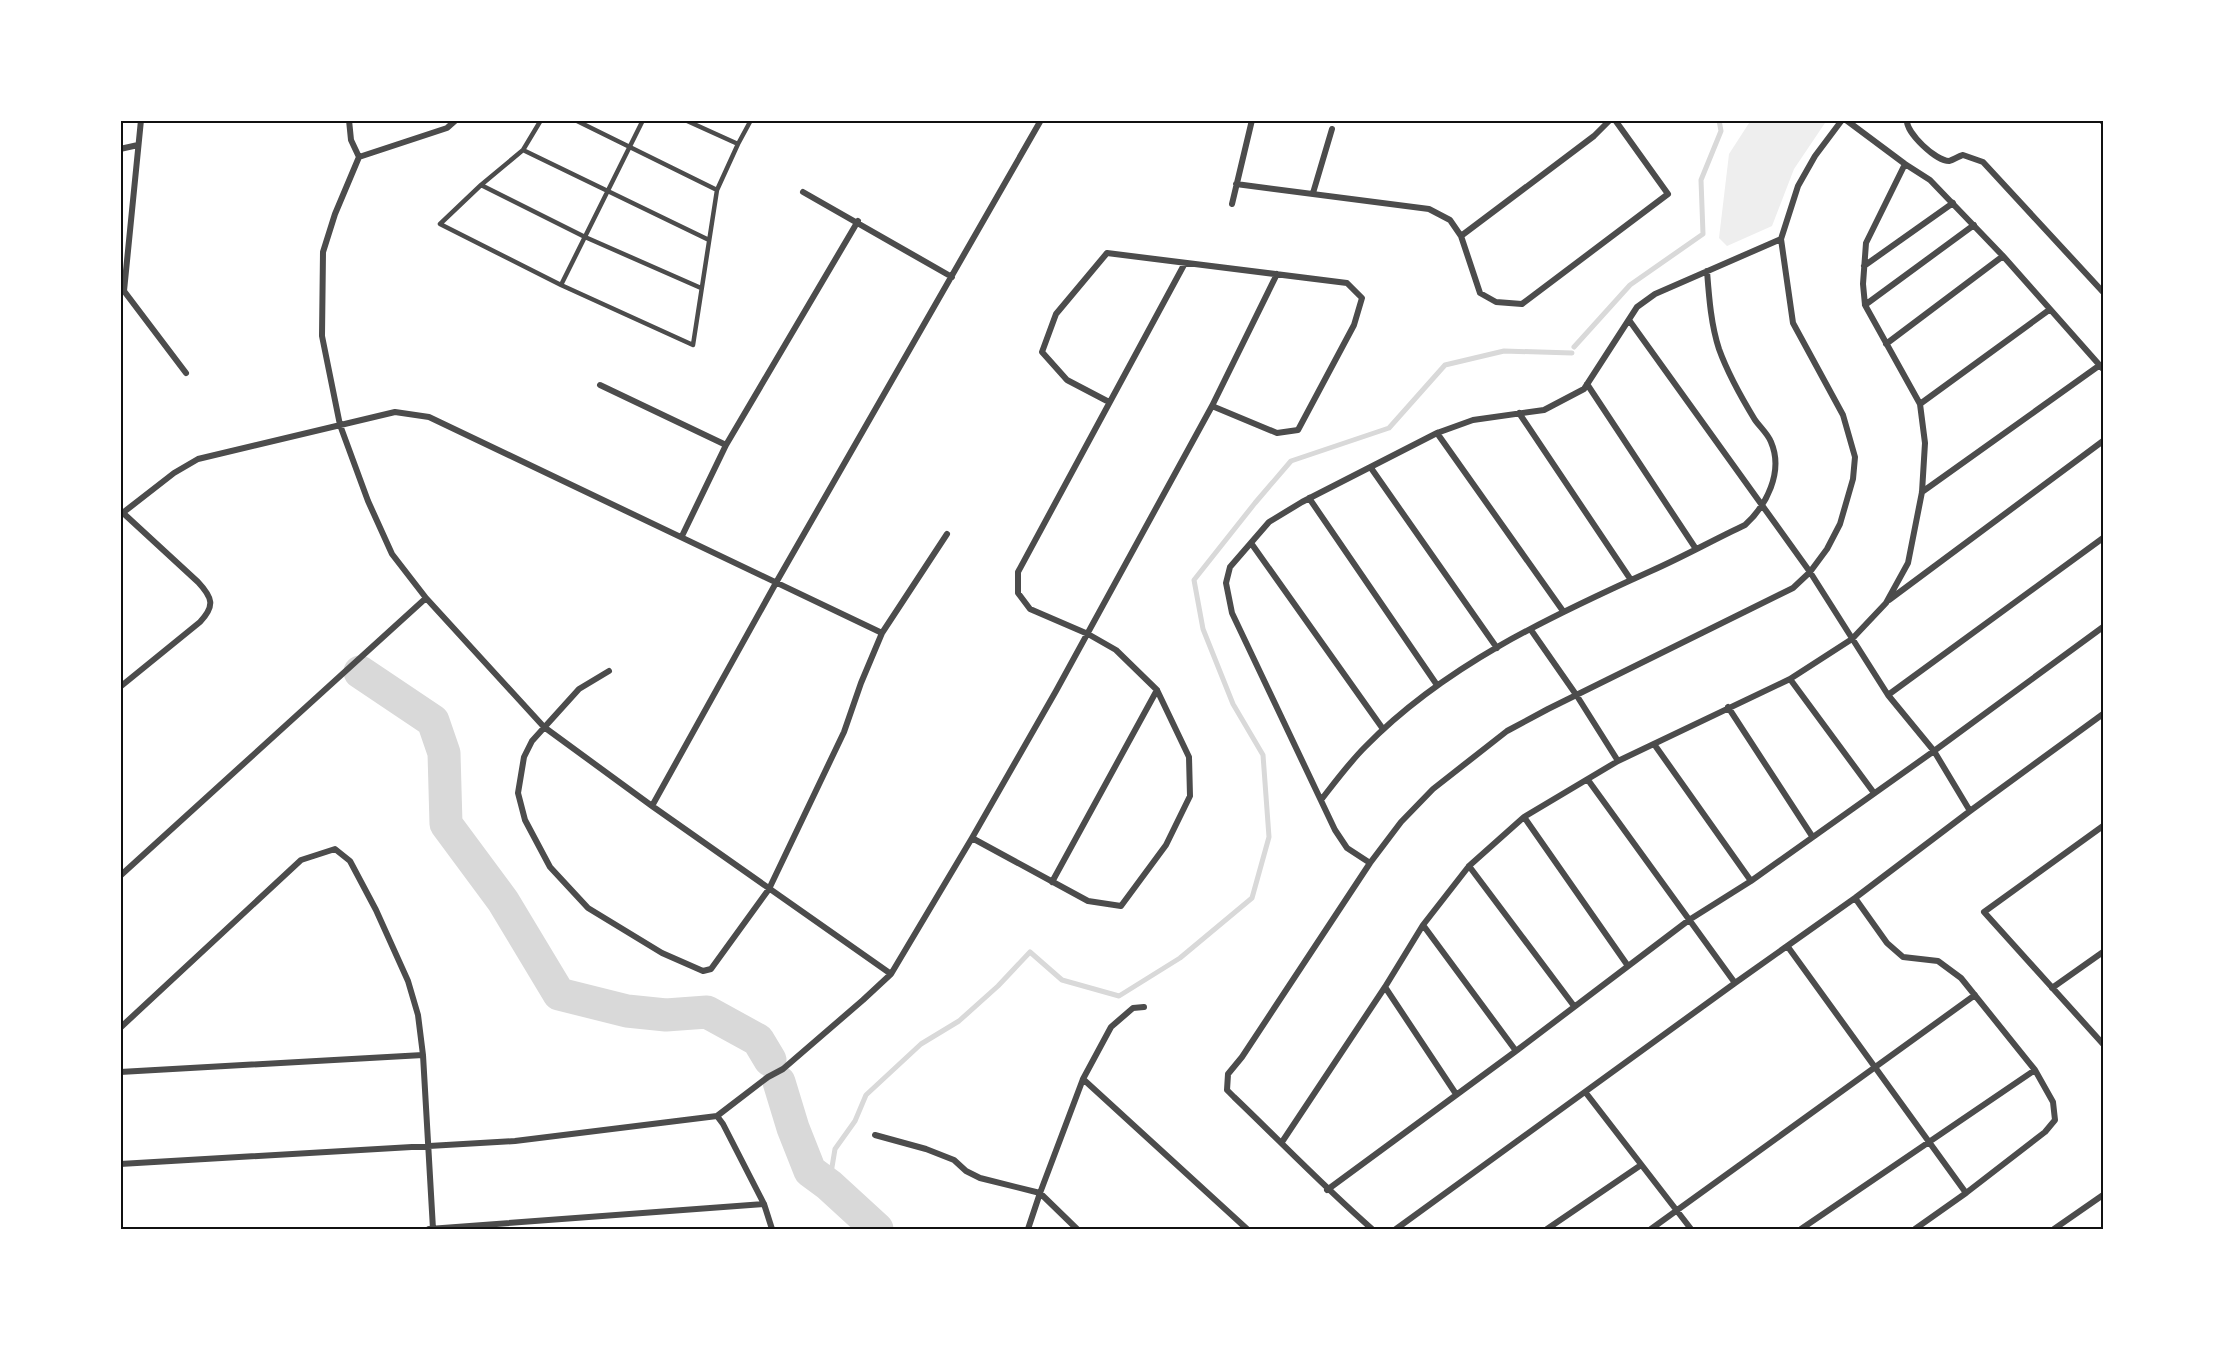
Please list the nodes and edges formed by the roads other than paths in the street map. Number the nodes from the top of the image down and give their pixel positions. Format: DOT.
graph roads {
  1 [pos="141,120"];
  2 [pos="349,120"];
  3 [pos="456,120"];
  4 [pos="541,120"];
  5 [pos="575,120"];
  6 [pos="643,120"];
  7 [pos="685,120"];
  8 [pos="751,120"];
  9 [pos="1041,120"];
  10 [pos="1252,120"];
  11 [pos="1610,120"];
  12 [pos="1616,120"];
  13 [pos="1844,120"];
  14 [pos="1907,120"];
  15 [pos="1332,129"];
  16 [pos="738,144"];
  17 [pos="138,145"];
  18 [pos="630,145"];
  19 [pos="120,149"];
  20 [pos="523,150"];
  21 [pos="359,157"];
  22 [pos="1905,164"];
  23 [pos="481,184"];
  24 [pos="1236,184"];
  25 [pos="607,190"];
  26 [pos="717,190"];
  27 [pos="803,192"];
  28 [pos="1313,193"];
  29 [pos="1953,203"];
  30 [pos="1232,204"];
  31 [pos="858,221"];
  32 [pos="1974,225"];
  33 [pos="1461,236"];
  34 [pos="585,237"];
  35 [pos="1781,239"];
  36 [pos="709,240"];
  37 [pos="2003,256"];
  38 [pos="1185,262"];
  39 [pos="1864,266"];
  40 [pos="1707,272"];
  41 [pos="1277,274"];
  42 [pos="952,276"];
  43 [pos="561,285"];
  44 [pos="122,288"];
  45 [pos="701,288"];
  46 [pos="2103,292"];
  47 [pos="1865,305"];
  48 [pos="2049,310"];
  49 [pos="1629,320"];
  50 [pos="1886,344"];
  51 [pos="2101,367"];
  52 [pos="186,373"];
  53 [pos="1587,384"];
  54 [pos="600,386"];
  55 [pos="1109,402"];
  56 [pos="1920,404"];
  57 [pos="1212,406"];
  58 [pos="1519,413"];
  59 [pos="340,425"];
  60 [pos="1437,433"];
  61 [pos="2103,441"];
  62 [pos="726,445"];
  63 [pos="1371,468"];
  64 [pos="1922,492"];
  65 [pos="1310,498"];
  66 [pos="1763,506"];
  67 [pos="121,513"];
  68 [pos="947,534"];
  69 [pos="682,537"];
  70 [pos="2103,538"];
  71 [pos="1251,543"];
  72 [pos="1696,549"];
  73 [pos="1810,572"];
  74 [pos="1631,580"];
  75 [pos="777,581"];
  76 [pos="426,598"];
  77 [pos="1886,603"];
  78 [pos="1563,611"];
  79 [pos="2103,627"];
  80 [pos="1531,630"];
  81 [pos="882,633"];
  82 [pos="1088,634"];
  83 [pos="1852,639"];
  84 [pos="1497,648"];
  85 [pos="609,671"];
  86 [pos="1790,679"];
  87 [pos="1437,685"];
  88 [pos="120,687"];
  89 [pos="1157,690"];
  90 [pos="1888,695"];
  91 [pos="1577,696"];
  92 [pos="1728,707"];
  93 [pos="2103,714"];
  94 [pos="544,727"];
  95 [pos="1383,729"];
  96 [pos="1654,744"];
  97 [pos="1934,751"];
  98 [pos="1618,761"];
  99 [pos="1588,780"];
  100 [pos="1874,793"];
  101 [pos="1322,800"];
  102 [pos="652,806"];
  103 [pos="1970,811"];
  104 [pos="1524,817"];
  105 [pos="2103,826"];
  106 [pos="1812,836"];
  107 [pos="972,838"];
  108 [pos="1370,863"];
  109 [pos="1469,866"];
  110 [pos="120,876"];
  111 [pos="1751,881"];
  112 [pos="1052,882"];
  113 [pos="769,889"];
  114 [pos="1856,898"];
  115 [pos="1689,920"];
  116 [pos="1423,925"];
  117 [pos="1788,947"];
  118 [pos="2103,952"];
  119 [pos="1628,966"];
  120 [pos="891,974"];
  121 [pos="1735,983"];
  122 [pos="1385,987"];
  123 [pos="2052,988"];
  124 [pos="1975,995"];
  125 [pos="1574,1006"];
  126 [pos="1144,1007"];
  127 [pos="120,1028"];
  128 [pos="2103,1044"];
  129 [pos="1516,1051"];
  130 [pos="423,1055"];
  131 [pos="1874,1066"];
  132 [pos="2035,1070"];
  133 [pos="120,1072"];
  134 [pos="1083,1078"];
  135 [pos="1586,1093"];
  136 [pos="1456,1094"];
  137 [pos="717,1116"];
  138 [pos="875,1136"];
  139 [pos="1929,1141"];
  140 [pos="1282,1143"];
  141 [pos="430,1145"];
  142 [pos="120,1164"];
  143 [pos="1641,1165"];
  144 [pos="1327,1190"];
  145 [pos="1040,1193"];
  146 [pos="1966,1193"];
  147 [pos="2103,1195"];
  148 [pos="764,1204"];
  149 [pos="1677,1211"];
  150 [pos="432,1229"];
  151 [pos="772,1229"];
  152 [pos="1028,1229"];
  153 [pos="1077,1229"];
  154 [pos="1246,1229"];
  155 [pos="1372,1229"];
  156 [pos="1396,1229"];
  157 [pos="1547,1229"];
  158 [pos="1651,1229"];
  159 [pos="1691,1229"];
  160 [pos="1802,1229"];
  161 [pos="1915,1229"];
  162 [pos="2054,1229"];
  1 -- 17 [label="street"];
  2 -- 21 [label="street"];
  3 -- 21 [label="street"];
  4 -- 20 [label="lane"];
  5 -- 18 [label="lane"];
  6 -- 18 [label="lane"];
  7 -- 16 [label="lane"];
  8 -- 16 [label="lane"];
  9 -- 42 [label="street"];
  10 -- 24 [label="street"];
  11 -- 33 [label="street"];
  12 -- 33 [label="street"];
  13 -- 22 [label="street"];
  13 -- 35 [label="street"];
  14 -- 46 [label="street"];
  15 -- 28 [label="street"];
  16 -- 26 [label="lane"];
  17 -- 19 [label="street"];
  17 -- 44 [label="street"];
  18 -- 25 [label="lane"];
  18 -- 26 [label="lane"];
  20 -- 23 [label="lane"];
  20 -- 25 [label="lane"];
  21 -- 59 [label="street"];
  22 -- 29 [label="street"];
  22 -- 39 [label="street"];
  23 -- 34 [label="lane"];
  23 -- 43 [label="lane"];
  24 -- 28 [label="street"];
  24 -- 30 [label="street"];
  25 -- 34 [label="lane"];
  25 -- 36 [label="lane"];
  26 -- 36 [label="lane"];
  27 -- 31 [label="street"];
  28 -- 33 [label="street"];
  29 -- 32 [label="street"];
  29 -- 39 [label="street"];
  31 -- 42 [label="street"];
  31 -- 62 [label="street"];
  32 -- 37 [label="street"];
  32 -- 47 [label="street"];
  34 -- 43 [label="lane"];
  34 -- 45 [label="lane"];
  35 -- 40 [label="street"];
  35 -- 73 [label="street"];
  36 -- 45 [label="lane"];
  37 -- 48 [label="street"];
  37 -- 50 [label="street"];
  38 -- 41 [label="street"];
  38 -- 55 [label="street"];
  38 -- 55 [label="street"];
  39 -- 47 [label="street"];
  40 -- 49 [label="street"];
  40 -- 66 [label="street"];
  41 -- 57 [label="street"];
  41 -- 57 [label="street"];
  42 -- 75 [label="street"];
  43 -- 45 [label="lane"];
  44 -- 52 [label="street"];
  47 -- 50 [label="street"];
  48 -- 51 [label="street"];
  48 -- 56 [label="street"];
  49 -- 53 [label="street"];
  49 -- 66 [label="street"];
  50 -- 56 [label="street"];
  51 -- 64 [label="street"];
  53 -- 58 [label="street"];
  53 -- 72 [label="street"];
  54 -- 62 [label="street"];
  55 -- 82 [label="street"];
  56 -- 64 [label="street"];
  57 -- 82 [label="street"];
  58 -- 60 [label="street"];
  58 -- 74 [label="street"];
  59 -- 67 [label="street"];
  59 -- 69 [label="street"];
  59 -- 76 [label="street"];
  60 -- 63 [label="street"];
  60 -- 78 [label="street"];
  61 -- 77 [label="street"];
  62 -- 69 [label="street"];
  63 -- 65 [label="street"];
  63 -- 84 [label="street"];
  64 -- 77 [label="street"];
  65 -- 71 [label="street"];
  65 -- 87 [label="street"];
  66 -- 72 [label="street"];
  66 -- 73 [label="street"];
  67 -- 88 [label="street"];
  68 -- 81 [label="street"];
  69 -- 75 [label="street"];
  70 -- 90 [label="street"];
  71 -- 95 [label="street"];
  71 -- 101 [label="street"];
  72 -- 74 [label="street"];
  73 -- 83 [label="street"];
  73 -- 91 [label="street"];
  74 -- 78 [label="street"];
  75 -- 81 [label="street"];
  75 -- 102 [label="street"];
  76 -- 94 [label="street"];
  76 -- 110 [label="street"];
  77 -- 83 [label="street"];
  78 -- 80 [label="street"];
  79 -- 97 [label="street"];
  80 -- 84 [label="street"];
  80 -- 91 [label="street"];
  81 -- 113 [label="street"];
  82 -- 89 [label="street"];
  82 -- 107 [label="street"];
  83 -- 86 [label="street"];
  83 -- 90 [label="street"];
  84 -- 87 [label="street"];
  85 -- 94 [label="street"];
  86 -- 92 [label="street"];
  86 -- 100 [label="street"];
  87 -- 95 [label="street"];
  89 -- 112 [label="street"];
  89 -- 112 [label="street"];
  90 -- 97 [label="street"];
  91 -- 98 [label="street"];
  91 -- 108 [label="street"];
  92 -- 96 [label="street"];
  92 -- 106 [label="street"];
  93 -- 103 [label="street"];
  94 -- 102 [label="street"];
  94 -- 113 [label="street"];
  95 -- 101 [label="street"];
  96 -- 98 [label="street"];
  96 -- 111 [label="street"];
  97 -- 100 [label="street"];
  97 -- 103 [label="street"];
  98 -- 99 [label="street"];
  99 -- 104 [label="street"];
  99 -- 115 [label="street"];
  100 -- 106 [label="street"];
  101 -- 108 [label="street"];
  102 -- 113 [label="street"];
  103 -- 114 [label="street"];
  104 -- 109 [label="street"];
  104 -- 119 [label="street"];
  105 -- 123 [label="street"];
  106 -- 111 [label="street"];
  107 -- 112 [label="street"];
  107 -- 120 [label="street"];
  108 -- 140 [label="street"];
  109 -- 116 [label="street"];
  109 -- 125 [label="street"];
  111 -- 115 [label="street"];
  113 -- 120 [label="street"];
  114 -- 117 [label="street"];
  114 -- 124 [label="street"];
  115 -- 119 [label="street"];
  115 -- 121 [label="street"];
  116 -- 122 [label="street"];
  116 -- 129 [label="street"];
  117 -- 121 [label="street"];
  117 -- 131 [label="street"];
  118 -- 123 [label="street"];
  119 -- 125 [label="street"];
  120 -- 137 [label="street"];
  121 -- 135 [label="street"];
  122 -- 136 [label="street"];
  122 -- 140 [label="street"];
  123 -- 128 [label="street"];
  124 -- 131 [label="street"];
  124 -- 132 [label="street"];
  125 -- 129 [label="street"];
  126 -- 134 [label="street"];
  127 -- 130 [label="street"];
  129 -- 136 [label="street"];
  130 -- 133 [label="street"];
  130 -- 141 [label="street"];
  131 -- 139 [label="street"];
  131 -- 149 [label="street"];
  132 -- 139 [label="street"];
  132 -- 146 [label="street"];
  134 -- 145 [label="street"];
  134 -- 154 [label="street"];
  135 -- 143 [label="street"];
  135 -- 156 [label="street"];
  136 -- 144 [label="street"];
  137 -- 141 [label="street"];
  137 -- 148 [label="street"];
  138 -- 145 [label="street"];
  139 -- 146 [label="street"];
  139 -- 160 [label="street"];
  140 -- 144 [label="street"];
  141 -- 142 [label="street"];
  141 -- 150 [label="street"];
  143 -- 149 [label="street"];
  143 -- 157 [label="street"];
  144 -- 155 [label="street"];
  145 -- 152 [label="street"];
  145 -- 153 [label="street"];
  146 -- 161 [label="street"];
  147 -- 162 [label="street"];
  148 -- 150 [label="street"];
  148 -- 151 [label="street"];
  149 -- 158 [label="street"];
  149 -- 159 [label="street"];
}
